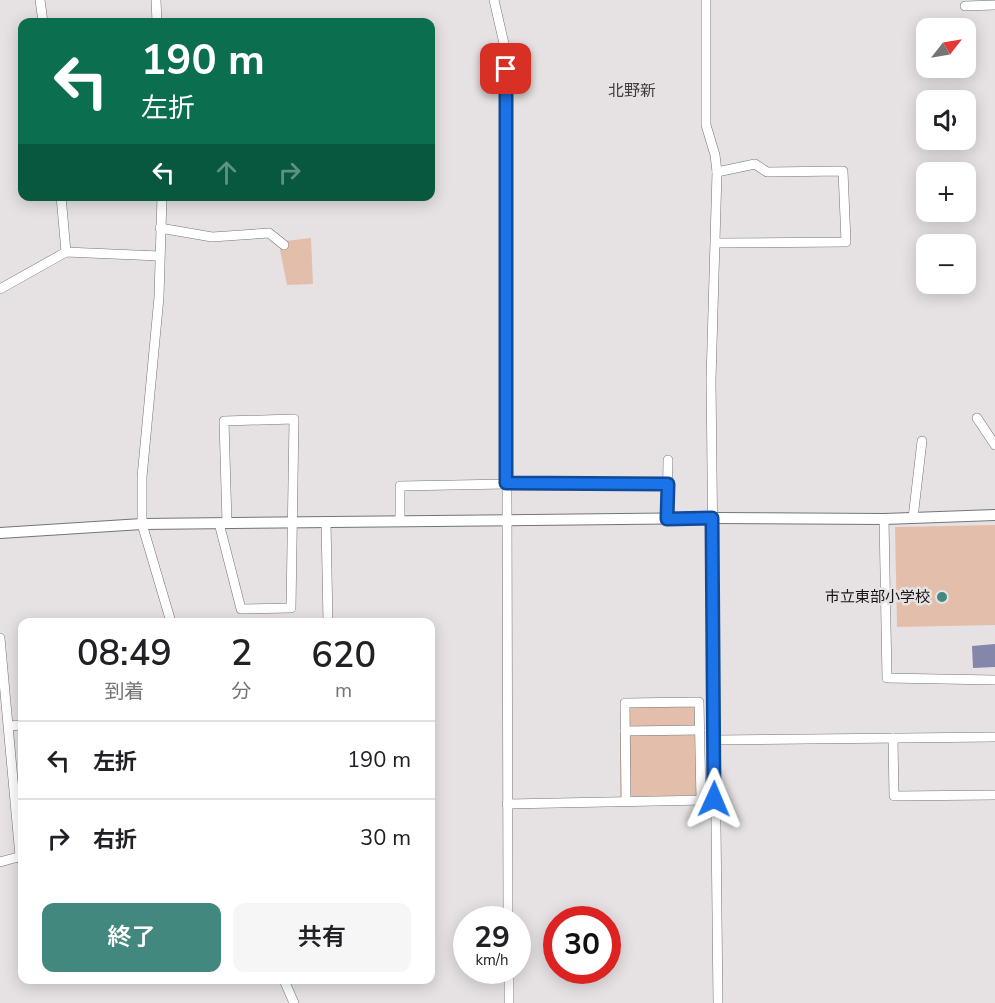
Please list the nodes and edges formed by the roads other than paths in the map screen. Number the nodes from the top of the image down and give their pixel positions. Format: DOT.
graph roads {
  1 [pos="40,0"];
  2 [pos="156,0"];
  3 [pos="494,0"];
  4 [pos="706,0"];
  5 [pos="995,5"];
  6 [pos="965,6"];
  7 [pos="42,18"];
  8 [pos="157,18"];
  9 [pos="717,172"];
  10 [pos="61,201"];
  11 [pos="162,201"];
  12 [pos="160,228"];
  13 [pos="716,243"];
  14 [pos="284,245"];
  15 [pos="66,252"];
  16 [pos="159,256"];
  17 [pos="0,289"];
  18 [pos="977,418"];
  19 [pos="922,441"];
  20 [pos="995,445"];
  21 [pos="668,460"];
  22 [pos="506,483"];
  23 [pos="668,484"];
  24 [pos="995,515"];
  25 [pos="712,518"];
  26 [pos="913,518"];
  27 [pos="667,519"];
  28 [pos="884,519"];
  29 [pos="506,520"];
  30 [pos="400,521"];
  31 [pos="326,522"];
  32 [pos="223,523"];
  33 [pos="291,523"];
  34 [pos="142,524"];
  35 [pos="0,533"];
  36 [pos="170,618"];
  37 [pos="328,618"];
  38 [pos="0,639"];
  39 [pos="995,680"];
  40 [pos="18,725"];
  41 [pos="9,726"];
  42 [pos="700,730"];
  43 [pos="625,731"];
  44 [pos="995,737"];
  45 [pos="893,738"];
  46 [pos="715,740"];
  47 [pos="995,795"];
  48 [pos="714,799"];
  49 [pos="701,800"];
  50 [pos="626,801"];
  51 [pos="507,804"];
  52 [pos="18,817"];
  53 [pos="18,859"];
  54 [pos="0,862"];
  55 [pos="508,906"];
  56 [pos="286,984"];
  57 [pos="509,984"];
  58 [pos="294,1003"];
  59 [pos="509,1003"];
  60 [pos="718,1003"];
  1 -- 7 [label="street"];
  2 -- 8 [label="street"];
  3 -- 22 [label="street"];
  4 -- 9 [label="street"];
  5 -- 6 [label="street"];
  9 -- 13 [label="street"];
  9 -- 13 [label="street"];
  10 -- 15 [label="street"];
  11 -- 12 [label="street"];
  12 -- 14 [label="street"];
  12 -- 16 [label="street"];
  13 -- 25 [label="street"];
  15 -- 16 [label="street"];
  15 -- 17 [label="street"];
  16 -- 34 [label="street"];
  18 -- 20 [label="street"];
  19 -- 26 [label="street"];
  21 -- 23 [label="street"];
  22 -- 23 [label="street"];
  22 -- 29 [label="street"];
  22 -- 30 [label="street"];
  23 -- 27 [label="street"];
  24 -- 26 [label="street"];
  25 -- 27 [label="street"];
  25 -- 28 [label="street"];
  25 -- 46 [label="street"];
  26 -- 28 [label="street"];
  27 -- 29 [label="street"];
  28 -- 39 [label="street"];
  29 -- 30 [label="street"];
  29 -- 51 [label="street"];
  30 -- 31 [label="street"];
  31 -- 33 [label="street"];
  31 -- 37 [label="street"];
  32 -- 33 [label="street"];
  32 -- 33 [label="street"];
  32 -- 33 [label="street"];
  32 -- 34 [label="street"];
  34 -- 35 [label="street"];
  34 -- 36 [label="street"];
  38 -- 41 [label="street"];
  40 -- 41 [label="street"];
  41 -- 52 [label="street"];
  42 -- 43 [label="street"];
  42 -- 43 [label="street"];
  42 -- 49 [label="street"];
  43 -- 50 [label="street"];
  44 -- 45 [label="street"];
  45 -- 46 [label="street"];
  45 -- 47 [label="street"];
  46 -- 48 [label="street"];
  48 -- 49 [label="street"];
  48 -- 60 [label="street"];
  49 -- 50 [label="street"];
  50 -- 51 [label="street"];
  51 -- 55 [label="street"];
  53 -- 54 [label="street"];
  56 -- 58 [label="street"];
  57 -- 59 [label="street"];
}
